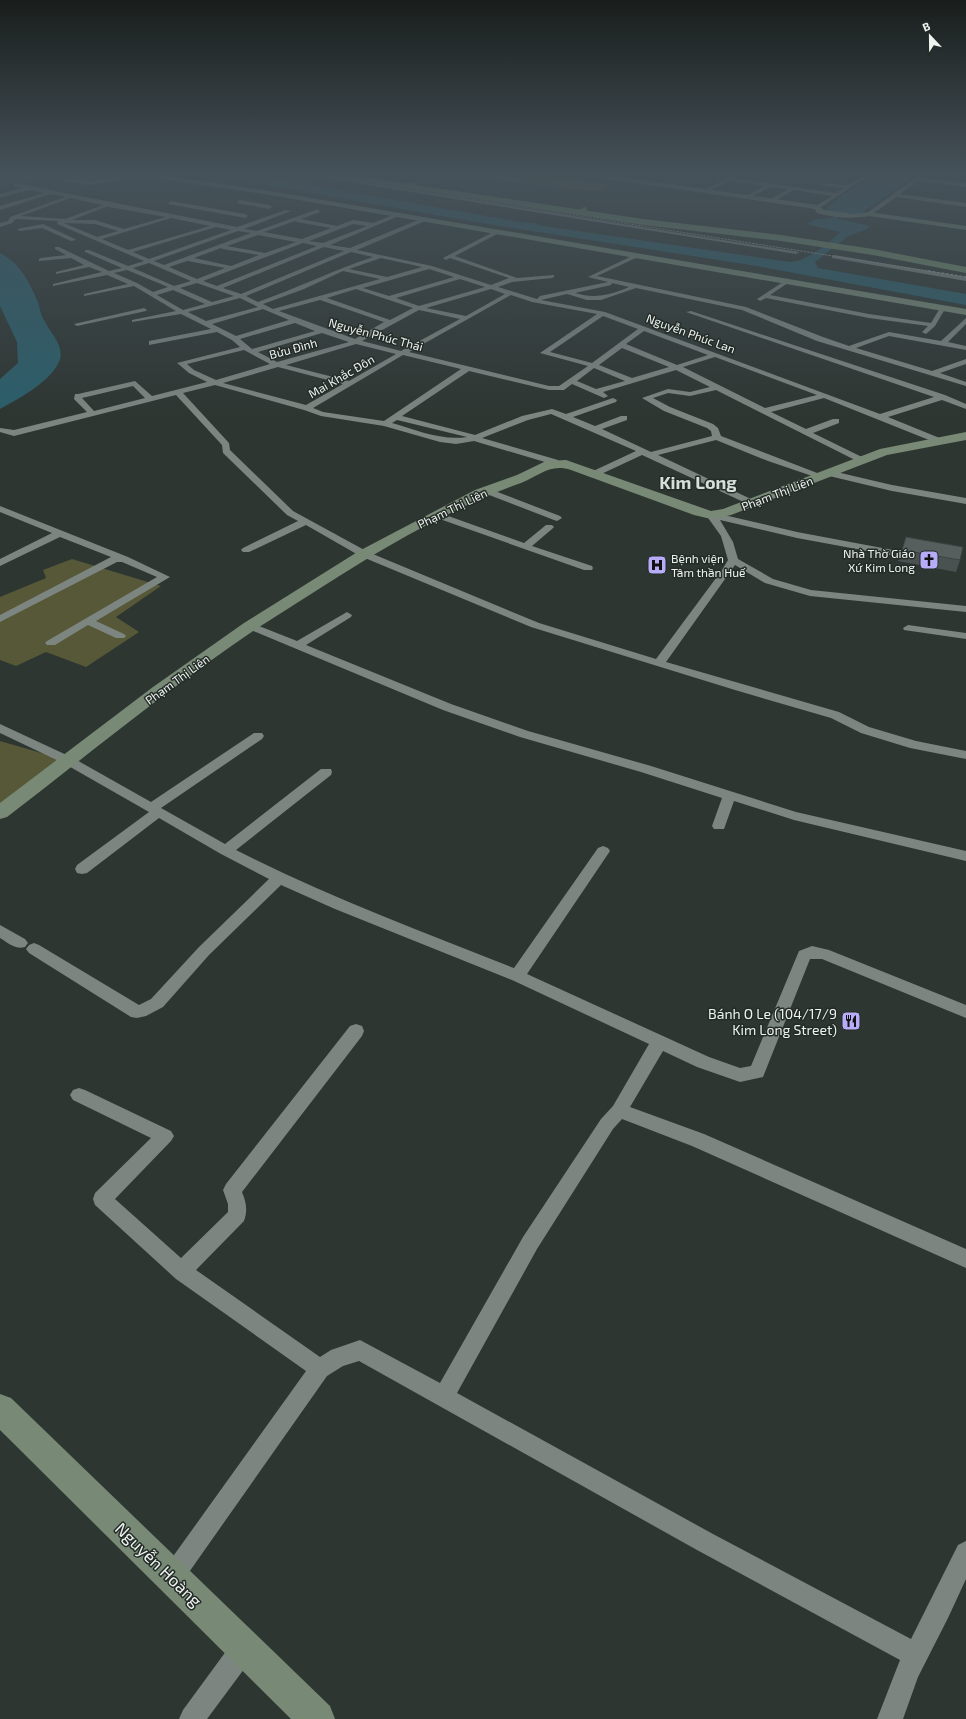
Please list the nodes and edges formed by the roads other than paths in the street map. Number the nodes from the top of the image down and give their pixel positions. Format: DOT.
graph roads {
  1 [pos="103,254"];
  2 [pos="132,254"];
  3 [pos="165,254"];
  4 [pos="199,254"];
  5 [pos="213,254"];
  6 [pos="262,254"];
  7 [pos="299,254"];
  8 [pos="335,254"];
  9 [pos="368,254"];
  10 [pos="453,254"];
  11 [pos="626,254"];
  12 [pos="884,254"];
  13 [pos="890,254"];
  14 [pos="70,255"];
  15 [pos="266,255"];
  16 [pos="219,256"];
  17 [pos="450,256"];
  18 [pos="636,256"];
  19 [pos="380,257"];
  20 [pos="834,257"];
  21 [pos="188,258"];
  22 [pos="289,258"];
  23 [pos="233,259"];
  24 [pos="41,260"];
  25 [pos="147,261"];
  26 [pos="308,262"];
  27 [pos="247,263"];
  28 [pos="360,263"];
  29 [pos="89,265"];
  30 [pos="374,265"];
  31 [pos="164,266"];
  32 [pos="430,267"];
  33 [pos="966,267"];
  34 [pos="129,268"];
  35 [pos="232,268"];
  36 [pos="342,269"];
  37 [pos="395,270"];
  38 [pos="966,270"];
  39 [pos="409,272"];
  40 [pos="58,273"];
  41 [pos="110,273"];
  42 [pos="329,275"];
  43 [pos="119,276"];
  44 [pos="246,276"];
  45 [pos="552,276"];
  46 [pos="460,277"];
  47 [pos="343,279"];
  48 [pos="386,279"];
  49 [pos="966,279"];
  50 [pos="512,280"];
  51 [pos="197,281"];
  52 [pos="275,281"];
  53 [pos="316,281"];
  54 [pos="350,281"];
  55 [pos="786,282"];
  56 [pos="614,283"];
  57 [pos="84,284"];
  58 [pos="135,284"];
  59 [pos="55,285"];
  60 [pos="361,286"];
  61 [pos="490,286"];
  62 [pos="633,286"];
  63 [pos="172,288"];
  64 [pos="217,288"];
  65 [pos="302,288"];
  66 [pos="343,290"];
  67 [pos="569,292"];
  68 [pos="511,293"];
  69 [pos="152,294"];
  70 [pos="86,295"];
  71 [pos="241,296"];
  72 [pos="764,296"];
  73 [pos="323,297"];
  74 [pos="390,298"];
  75 [pos="532,300"];
  76 [pos="718,303"];
  77 [pos="212,304"];
  78 [pos="257,304"];
  79 [pos="170,305"];
  80 [pos="264,307"];
  81 [pos="419,308"];
  82 [pos="744,308"];
  83 [pos="942,309"];
  84 [pos="272,311"];
  85 [pos="182,312"];
  86 [pos="966,312"];
  87 [pos="603,313"];
  88 [pos="759,315"];
  89 [pos="466,318"];
  90 [pos="297,320"];
  91 [pos="966,320"];
  92 [pos="134,321"];
  93 [pos="390,322"];
  94 [pos="76,324"];
  95 [pos="204,324"];
  96 [pos="724,324"];
  97 [pos="933,325"];
  98 [pos="644,328"];
  99 [pos="216,330"];
  100 [pos="322,331"];
  101 [pos="235,338"];
  102 [pos="921,338"];
  103 [pos="356,342"];
  104 [pos="152,343"];
  105 [pos="943,343"];
  106 [pos="622,345"];
  107 [pos="849,348"];
  108 [pos="966,348"];
  109 [pos="248,350"];
  110 [pos="402,353"];
  111 [pos="714,355"];
  112 [pos="966,361"];
  113 [pos="275,364"];
  114 [pos="593,365"];
  115 [pos="676,367"];
  116 [pos="467,369"];
  117 [pos="934,373"];
  118 [pos="572,381"];
  119 [pos="632,381"];
  120 [pos="214,383"];
  121 [pos="349,383"];
  122 [pos="966,384"];
  123 [pos="716,388"];
  124 [pos="178,392"];
  125 [pos="596,392"];
  126 [pos="824,396"];
  127 [pos="942,397"];
  128 [pos="152,399"];
  129 [pos="966,407"];
  130 [pos="307,408"];
  131 [pos="764,412"];
  132 [pos="92,413"];
  133 [pos="564,416"];
  134 [pos="396,417"];
  135 [pos="880,417"];
  136 [pos="624,418"];
  137 [pos="836,421"];
  138 [pos="385,424"];
  139 [pos="596,429"];
  140 [pos="0,430"];
  141 [pos="807,432"];
  142 [pos="966,436"];
  143 [pos="476,437"];
  144 [pos="716,437"];
  145 [pos="939,441"];
  146 [pos="641,452"];
  147 [pos="650,454"];
  148 [pos="861,460"];
  149 [pos="555,462"];
  150 [pos="594,474"];
  151 [pos="825,475"];
  152 [pos="487,491"];
  153 [pos="966,501"];
  154 [pos="750,502"];
  155 [pos="2,511"];
  156 [pos="437,515"];
  157 [pos="711,515"];
  158 [pos="557,518"];
  159 [pos="305,522"];
  160 [pos="549,527"];
  161 [pos="60,533"];
  162 [pos="525,547"];
  163 [pos="246,550"];
  164 [pos="889,552"];
  165 [pos="364,554"];
  166 [pos="124,560"];
  167 [pos="733,560"];
  168 [pos="0,563"];
  169 [pos="588,568"];
  170 [pos="966,609"];
  171 [pos="347,615"];
  172 [pos="0,619"];
  173 [pos="88,621"];
  174 [pos="250,626"];
  175 [pos="908,628"];
  176 [pos="120,636"];
  177 [pos="966,636"];
  178 [pos="51,643"];
  179 [pos="298,645"];
  180 [pos="659,663"];
  181 [pos="0,728"];
  182 [pos="258,736"];
  183 [pos="966,755"];
  184 [pos="69,761"];
  185 [pos="326,772"];
  186 [pos="729,795"];
  187 [pos="155,810"];
  188 [pos="0,813"];
  189 [pos="719,826"];
  190 [pos="226,851"];
  191 [pos="603,851"];
  192 [pos="966,856"];
  193 [pos="82,869"];
  194 [pos="279,878"];
  195 [pos="0,931"];
  196 [pos="517,976"];
  197 [pos="966,1012"];
  198 [pos="356,1031"];
  199 [pos="659,1042"];
  200 [pos="79,1095"];
  201 [pos="619,1111"];
  202 [pos="966,1259"];
  203 [pos="183,1272"];
  204 [pos="320,1369"];
  205 [pos="444,1396"];
  206 [pos="0,1409"];
  207 [pos="966,1553"];
  208 [pos="172,1577"];
  209 [pos="244,1648"];
  210 [pos="916,1655"];
  211 [pos="192,1719"];
  212 [pos="317,1719"];
  213 [pos="890,1719"];
  1 -- 34 [label="street"];
  2 -- 25 [label="street, Nguyễn Phúc Thái"];
  3 -- 25 [label="street"];
  4 -- 21 [label="street"];
  5 -- 16 [label="street"];
  6 -- 15 [label="street"];
  7 -- 22 [label="street"];
  8 -- 26 [label="street"];
  9 -- 19 [label="street, Nguyễn Phúc Lan"];
  10 -- 17 [label="street"];
  11 -- 18 [label="street"];
  12 -- 38 [label="main road"];
  13 -- 33 [label="main road"];
  14 -- 24 [label="street"];
  14 -- 29 [label="street"];
  15 -- 27 [label="street"];
  17 -- 32 [label="street"];
  17 -- 50 [label="street"];
  18 -- 55 [label="street"];
  18 -- 56 [label="street"];
  19 -- 28 [label="street, Nguyễn Phúc Lan"];
  19 -- 32 [label="street, Nguyễn Phúc Lan"];
  20 -- 49 [label="street"];
  21 -- 31 [label="street"];
  21 -- 35 [label="street"];
  22 -- 26 [label="street"];
  22 -- 44 [label="street"];
  23 -- 27 [label="street"];
  25 -- 31 [label="street, Nguyễn Phúc Thái"];
  25 -- 34 [label="street"];
  26 -- 36 [label="street"];
  26 -- 52 [label="street"];
  27 -- 35 [label="street"];
  28 -- 30 [label="street"];
  28 -- 36 [label="street, Nguyễn Phúc Lan"];
  29 -- 40 [label="street"];
  29 -- 41 [label="street"];
  31 -- 51 [label="street, Nguyễn Phúc Thái"];
  32 -- 39 [label="street"];
  32 -- 46 [label="street, Nguyễn Phúc Lan"];
  34 -- 41 [label="street"];
  34 -- 63 [label="street"];
  35 -- 51 [label="street"];
  36 -- 42 [label="street, Nguyễn Phúc Lan"];
  36 -- 48 [label="street"];
  37 -- 39 [label="street"];
  39 -- 48 [label="street"];
  41 -- 43 [label="street"];
  41 -- 59 [label="street"];
  42 -- 47 [label="street"];
  42 -- 53 [label="street, Nguyễn Phúc Lan"];
  43 -- 57 [label="street"];
  43 -- 58 [label="street"];
  44 -- 52 [label="street"];
  44 -- 64 [label="street"];
  45 -- 50 [label="street, Bửu Đình"];
  46 -- 61 [label="street, Nguyễn Phúc Lan"];
  46 -- 74 [label="street"];
  48 -- 60 [label="street"];
  50 -- 61 [label="street, Bửu Đình"];
  51 -- 63 [label="street"];
  51 -- 64 [label="street, Nguyễn Phúc Thái"];
  52 -- 65 [label="street"];
  52 -- 71 [label="street"];
  53 -- 65 [label="street, Nguyễn Phúc Lan"];
  53 -- 66 [label="street"];
  54 -- 60 [label="street"];
  55 -- 72 [label="street"];
  55 -- 83 [label="street"];
  56 -- 62 [label="street"];
  56 -- 67 [label="street"];
  58 -- 69 [label="street"];
  58 -- 70 [label="street"];
  60 -- 66 [label="street"];
  60 -- 74 [label="street"];
  61 -- 68 [label="street, Nguyễn Phúc Lan"];
  61 -- 81 [label="street, Bửu Đình"];
  62 -- 67 [label="street"];
  62 -- 76 [label="street"];
  63 -- 69 [label="street"];
  63 -- 77 [label="street"];
  64 -- 71 [label="street, Nguyễn Phúc Thái"];
  65 -- 73 [label="street"];
  65 -- 78 [label="street, Nguyễn Phúc Lan"];
  66 -- 73 [label="street"];
  67 -- 75 [label="street"];
  68 -- 75 [label="street, Nguyễn Phúc Lan"];
  68 -- 89 [label="street, Mai Khắc Đôn"];
  69 -- 79 [label="street"];
  71 -- 77 [label="street"];
  71 -- 78 [label="street, Nguyễn Phúc Thái"];
  72 -- 82 [label="street"];
  72 -- 97 [label="street"];
  73 -- 84 [label="street"];
  73 -- 93 [label="street"];
  74 -- 81 [label="street"];
  75 -- 87 [label="street, Nguyễn Phúc Lan"];
  76 -- 82 [label="street"];
  76 -- 96 [label="street"];
  77 -- 85 [label="street"];
  78 -- 80 [label="street, Nguyễn Phúc Thái"];
  79 -- 85 [label="street"];
  79 -- 94 [label="street"];
  80 -- 84 [label="street, Nguyễn Phúc Thái"];
  80 -- 95 [label="street"];
  81 -- 89 [label="street"];
  81 -- 93 [label="street, Bửu Đình"];
  82 -- 88 [label="street"];
  83 -- 86 [label="street"];
  83 -- 97 [label="street"];
  84 -- 90 [label="street, Nguyễn Phúc Thái"];
  85 -- 92 [label="street"];
  85 -- 95 [label="street"];
  87 -- 98 [label="street, Nguyễn Phúc Lan"];
  87 -- 114 [label="street"];
  88 -- 96 [label="street"];
  88 -- 107 [label="street"];
  89 -- 110 [label="street, Mai Khắc Đôn"];
  90 -- 100 [label="street, Nguyễn Phúc Thái"];
  90 -- 101 [label="street"];
  91 -- 105 [label="street"];
  93 -- 103 [label="street, Bửu Đình"];
  95 -- 99 [label="street"];
  96 -- 127 [label="street"];
  97 -- 102 [label="street"];
  98 -- 106 [label="street, Nguyễn Phúc Thái"];
  98 -- 111 [label="street, Nguyễn Phúc Lan"];
  99 -- 101 [label="street"];
  99 -- 104 [label="street"];
  100 -- 103 [label="street, Nguyễn Phúc Thái"];
  100 -- 109 [label="street"];
  101 -- 109 [label="street"];
  102 -- 105 [label="street"];
  102 -- 107 [label="street"];
  103 -- 110 [label="street, Nguyễn Phúc Thái"];
  103 -- 113 [label="street, Bửu Đình"];
  105 -- 108 [label="street"];
  106 -- 114 [label="street, Nguyễn Phúc Thái"];
  106 -- 115 [label="street"];
  107 -- 117 [label="street"];
  109 -- 113 [label="street"];
  109 -- 120 [label="street"];
  110 -- 116 [label="street, Nguyễn Phúc Thái"];
  110 -- 121 [label="street, Mai Khắc Đôn"];
  111 -- 115 [label="street"];
  111 -- 126 [label="street, Nguyễn Phúc Lan"];
  112 -- 117 [label="street"];
  113 -- 120 [label="street, Bửu Đình"];
  113 -- 121 [label="street"];
  114 -- 118 [label="street, Nguyễn Phúc Thái"];
  114 -- 119 [label="street"];
  115 -- 119 [label="street"];
  115 -- 123 [label="street"];
  116 -- 118 [label="street, Nguyễn Phúc Thái"];
  116 -- 134 [label="street"];
  117 -- 122 [label="street"];
  118 -- 125 [label="street"];
  119 -- 125 [label="street"];
  120 -- 124 [label="street, Bửu Đình"];
  120 -- 130 [label="street"];
  121 -- 130 [label="street, Mai Khắc Đôn"];
  123 -- 131 [label="street"];
  123 -- 144 [label="street"];
  124 -- 128 [label="street, Bửu Đình"];
  124 -- 159 [label="street"];
  125 -- 133 [label="street"];
  126 -- 131 [label="street"];
  126 -- 135 [label="street, Nguyễn Phúc Lan"];
  127 -- 129 [label="street"];
  127 -- 135 [label="street"];
  128 -- 132 [label="street, Bửu Đình"];
  128 -- 132 [label="street"];
  130 -- 138 [label="street"];
  131 -- 141 [label="street"];
  132 -- 140 [label="street, Bửu Đình"];
  133 -- 139 [label="street"];
  133 -- 143 [label="street"];
  134 -- 138 [label="street"];
  134 -- 143 [label="street"];
  135 -- 145 [label="street, Nguyễn Phúc Lan"];
  136 -- 139 [label="street"];
  137 -- 141 [label="street"];
  138 -- 143 [label="street"];
  139 -- 146 [label="street"];
  141 -- 148 [label="street"];
  142 -- 145 [label="street, Phạm Thị Liên"];
  143 -- 149 [label="street"];
  144 -- 147 [label="street"];
  144 -- 151 [label="street"];
  145 -- 148 [label="street, Phạm Thị Liên"];
  146 -- 147 [label="street"];
  146 -- 150 [label="street"];
  147 -- 154 [label="street"];
  148 -- 151 [label="street, Phạm Thị Liên"];
  149 -- 150 [label="street, Phạm Thị Liên"];
  149 -- 152 [label="street, Phạm Thị Liên"];
  150 -- 157 [label="street, Phạm Thị Liên"];
  151 -- 153 [label="street"];
  151 -- 154 [label="street, Phạm Thị Liên"];
  152 -- 156 [label="street, Phạm Thị Liên"];
  152 -- 158 [label="street"];
  154 -- 157 [label="street, Phạm Thị Liên"];
  155 -- 161 [label="street"];
  156 -- 162 [label="street"];
  156 -- 165 [label="street, Phạm Thị Liên"];
  157 -- 164 [label="street"];
  157 -- 167 [label="street"];
  159 -- 163 [label="street"];
  159 -- 165 [label="street"];
  160 -- 162 [label="street"];
  161 -- 166 [label="street"];
  161 -- 168 [label="street"];
  162 -- 169 [label="street"];
  165 -- 174 [label="street, Phạm Thị Liên"];
  165 -- 180 [label="street"];
  166 -- 172 [label="street"];
  166 -- 173 [label="street"];
  167 -- 170 [label="street"];
  167 -- 180 [label="street"];
  171 -- 179 [label="street"];
  173 -- 176 [label="street"];
  173 -- 178 [label="street"];
  174 -- 179 [label="street"];
  174 -- 184 [label="street, Phạm Thị Liên"];
  175 -- 177 [label="street"];
  179 -- 186 [label="street"];
  180 -- 183 [label="street"];
  181 -- 184 [label="street"];
  182 -- 187 [label="street"];
  184 -- 187 [label="street"];
  184 -- 188 [label="street, Phạm Thị Liên"];
  185 -- 190 [label="street"];
  186 -- 189 [label="street"];
  186 -- 192 [label="street"];
  187 -- 190 [label="street"];
  187 -- 193 [label="street"];
  190 -- 194 [label="street"];
  191 -- 196 [label="street"];
  194 -- 195 [label="street"];
  194 -- 196 [label="street"];
  196 -- 199 [label="street"];
  197 -- 199 [label="street"];
  198 -- 203 [label="street"];
  199 -- 201 [label="street"];
  200 -- 203 [label="street"];
  201 -- 202 [label="street"];
  201 -- 205 [label="street"];
  203 -- 204 [label="street"];
  204 -- 205 [label="street"];
  204 -- 208 [label="street"];
  205 -- 210 [label="street"];
  206 -- 208 [label="street, Nguyễn Hoàng"];
  207 -- 210 [label="street"];
  208 -- 209 [label="street, Nguyễn Hoàng"];
  209 -- 211 [label="street"];
  209 -- 212 [label="street, Nguyễn Hoàng"];
  210 -- 213 [label="street"];
}
